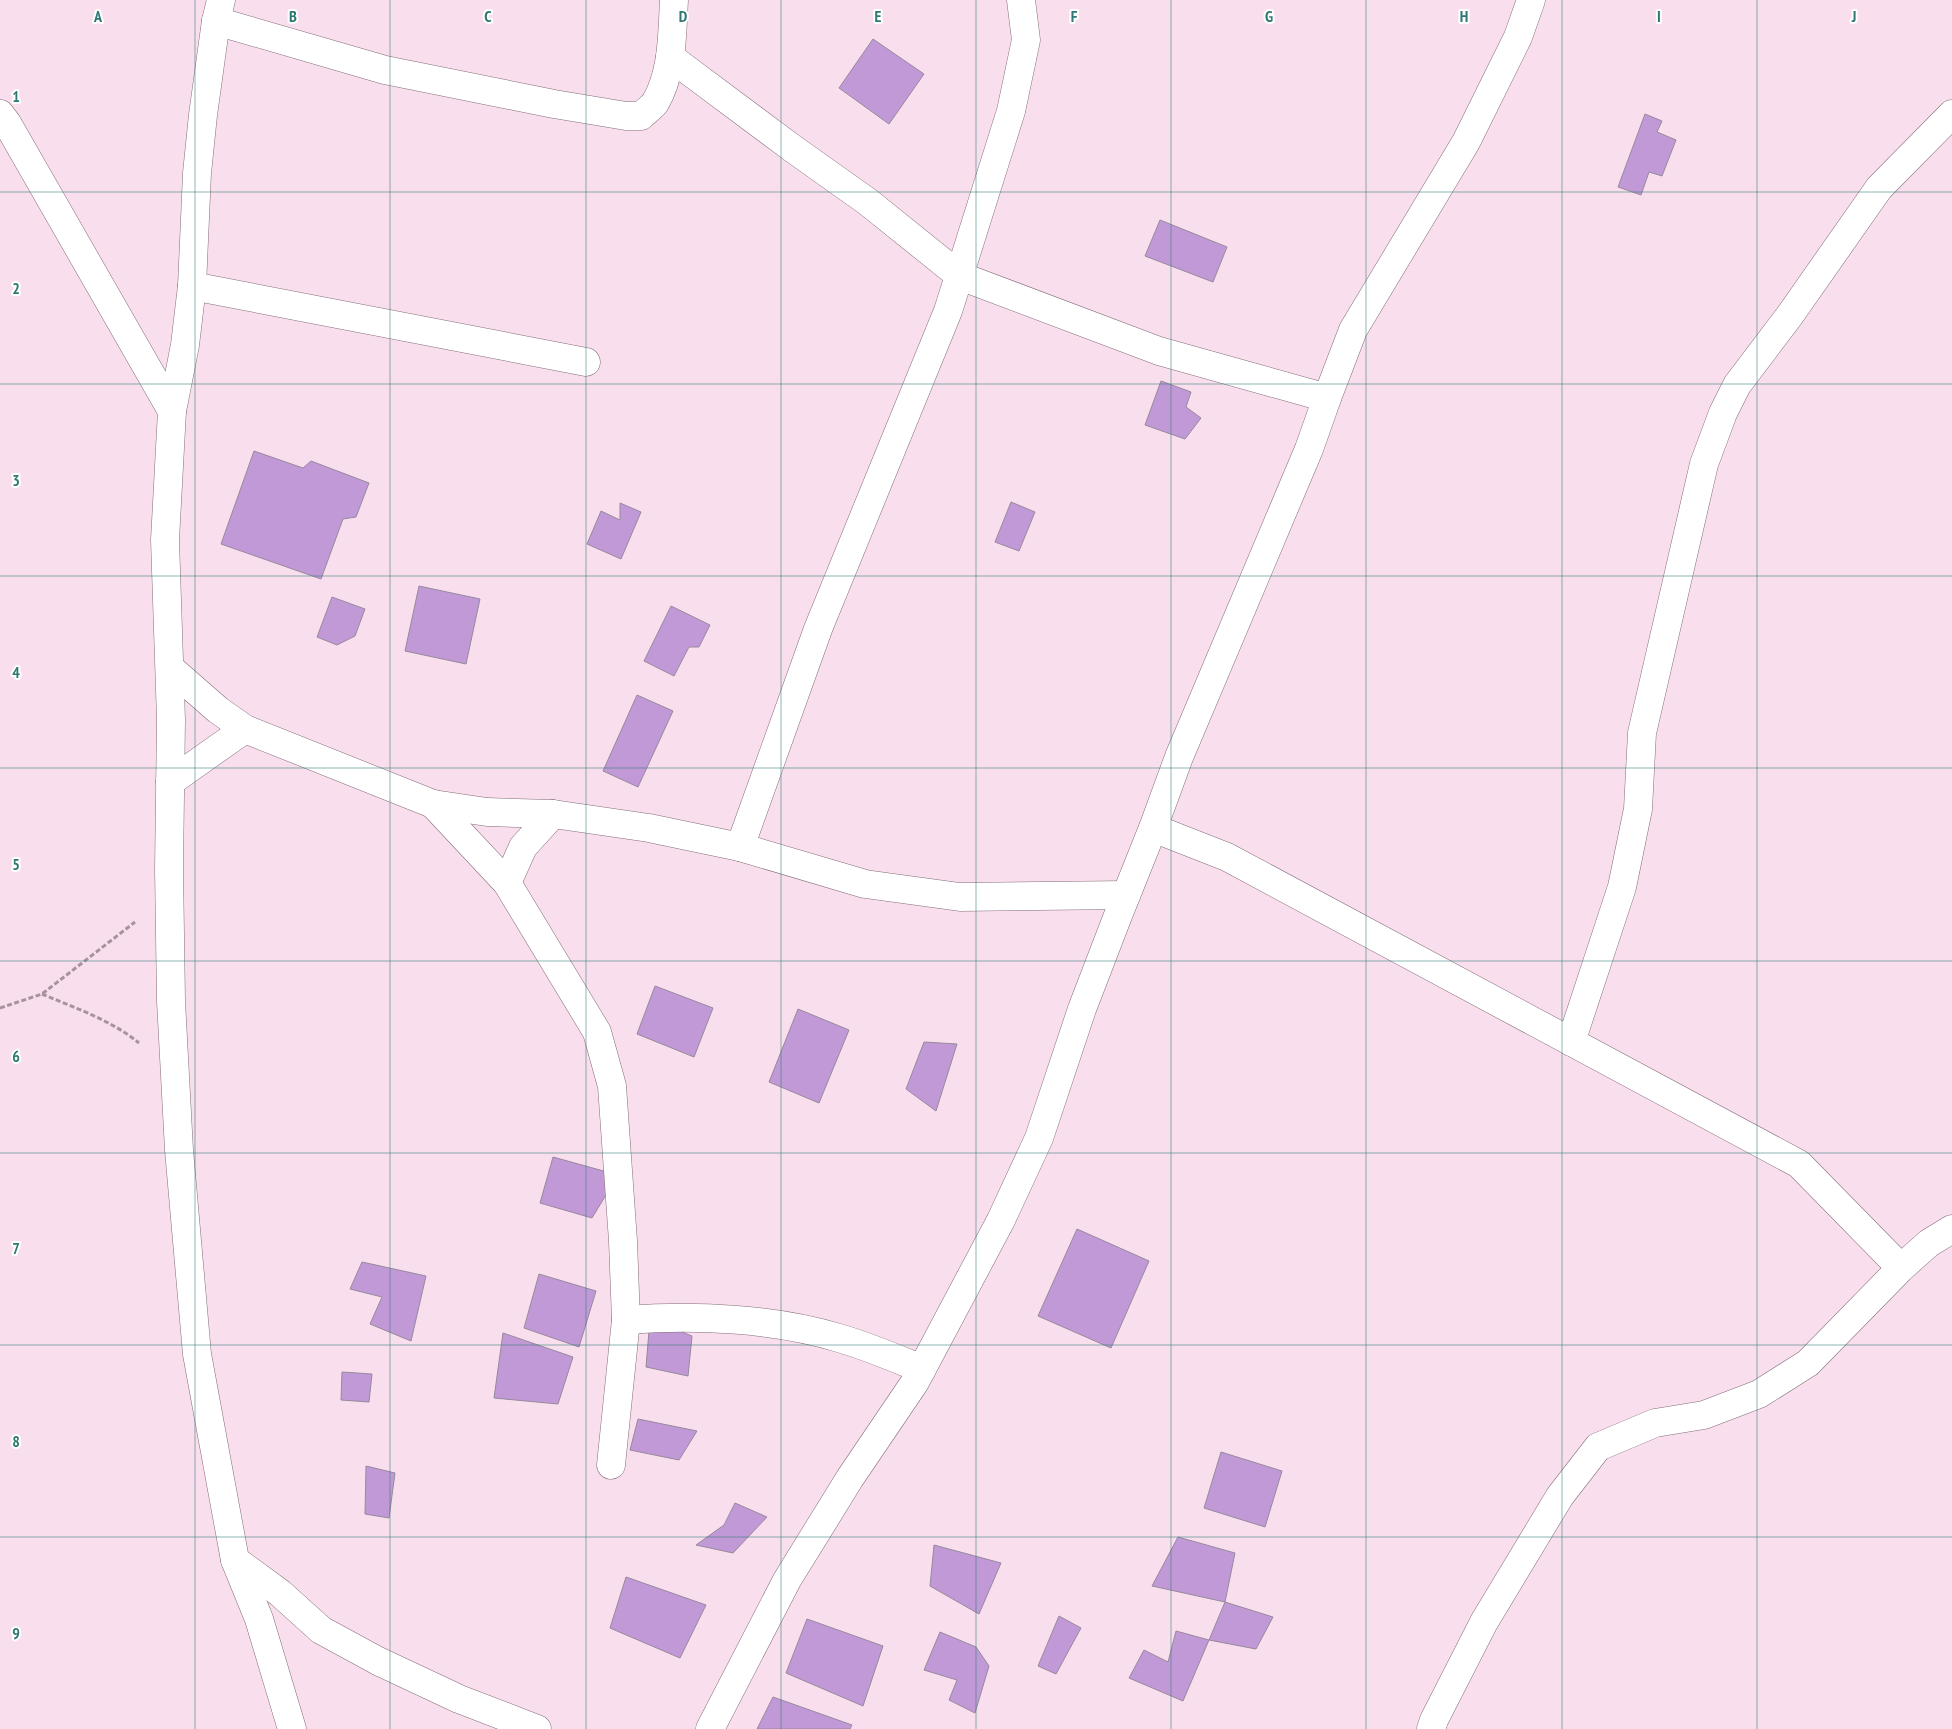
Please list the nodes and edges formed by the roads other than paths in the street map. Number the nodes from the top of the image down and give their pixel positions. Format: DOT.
graph roads {
  1 [pos="674,0"];
  2 [pos="1021,0"];
  3 [pos="1531,0"];
  4 [pos="218,10"];
  5 [pos="670,57"];
  6 [pos="0,114"];
  7 [pos="1952,114"];
  8 [pos="960,276"];
  9 [pos="192,286"];
  10 [pos="586,362"];
  11 [pos="1327,398"];
  12 [pos="172,411"];
  13 [pos="170,668"];
  14 [pos="245,729"];
  15 [pos="170,782"];
  16 [pos="433,804"];
  17 [pos="553,814"];
  18 [pos="1153,828"];
  19 [pos="740,847"];
  20 [pos="507,883"];
  21 [pos="1126,894"];
  22 [pos="1571,1042"];
  23 [pos="1952,1229"];
  24 [pos="1901,1268"];
  25 [pos="626,1320"];
  26 [pos="922,1368"];
  27 [pos="611,1465"];
  28 [pos="235,1560"];
  29 [pos="292,1729"];
  30 [pos="537,1729"];
  31 [pos="710,1729"];
  32 [pos="1431,1729"];
  1 -- 5 [label="street"];
  2 -- 8 [label="street"];
  3 -- 11 [label="street"];
  4 -- 5 [label="street"];
  4 -- 9 [label="street"];
  5 -- 8 [label="street"];
  6 -- 12 [label="street"];
  7 -- 22 [label="street"];
  8 -- 11 [label="street"];
  8 -- 19 [label="street"];
  9 -- 10 [label="street"];
  9 -- 12 [label="street"];
  11 -- 18 [label="street"];
  12 -- 13 [label="street"];
  13 -- 14 [label="street"];
  13 -- 15 [label="street"];
  14 -- 15 [label="street"];
  14 -- 16 [label="street"];
  15 -- 28 [label="street"];
  16 -- 17 [label="street"];
  16 -- 20 [label="street"];
  17 -- 19 [label="street"];
  17 -- 20 [label="street"];
  18 -- 21 [label="street"];
  18 -- 22 [label="street"];
  19 -- 21 [label="street"];
  20 -- 25 [label="street"];
  21 -- 26 [label="street"];
  22 -- 24 [label="street"];
  23 -- 24 [label="street"];
  24 -- 32 [label="street"];
  25 -- 26 [label="street"];
  25 -- 27 [label="street"];
  26 -- 31 [label="street"];
  28 -- 29 [label="street"];
  28 -- 30 [label="street"];
}
